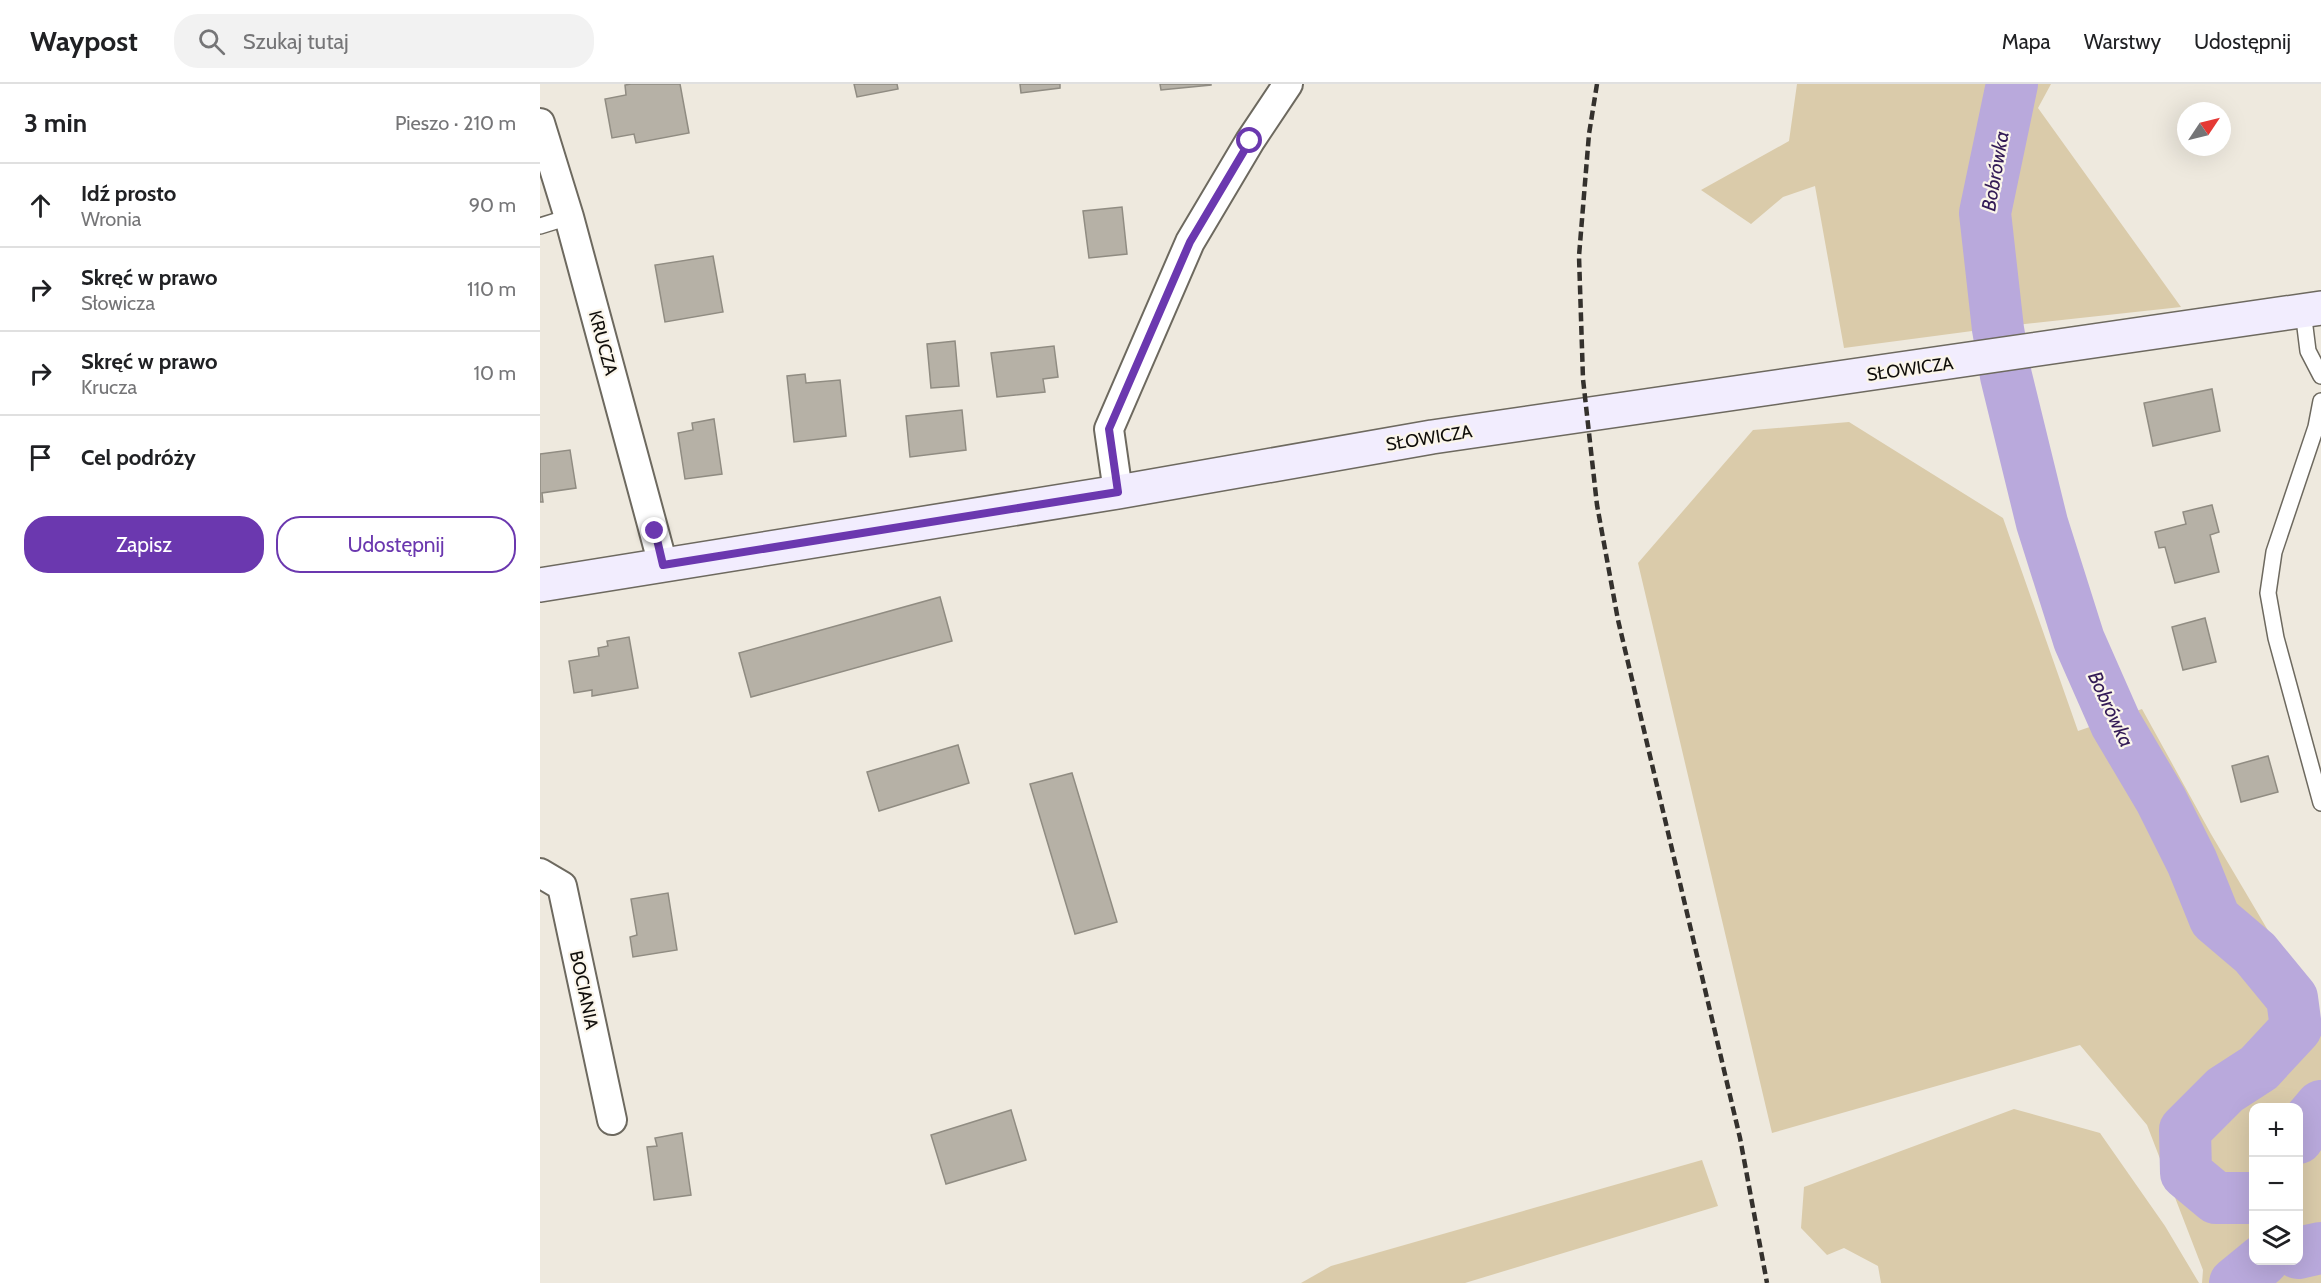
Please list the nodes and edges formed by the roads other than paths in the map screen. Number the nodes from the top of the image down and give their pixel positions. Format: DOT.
graph roads {
  1 [pos="1288,84"];
  2 [pos="540,123"];
  3 [pos="569,217"];
  4 [pos="540,226"];
  5 [pos="2312,310"];
  6 [pos="2321,376"];
  7 [pos="2321,401"];
  8 [pos="1118,492"];
  9 [pos="663,565"];
  10 [pos="540,585"];
  11 [pos="2321,803"];
  12 [pos="540,873"];
  13 [pos="612,1120"];
  1 -- 8 [label="street"];
  2 -- 3 [label="street, KRUCZA"];
  3 -- 4 [label="lane"];
  3 -- 9 [label="street, KRUCZA"];
  5 -- 6 [label="lane"];
  5 -- 8 [label="street, SŁOWICZA"];
  7 -- 11 [label="lane"];
  8 -- 9 [label="street, SŁOWICZA"];
  9 -- 10 [label="street, SŁOWICZA"];
  12 -- 13 [label="street, BOCIANIA"];
}
